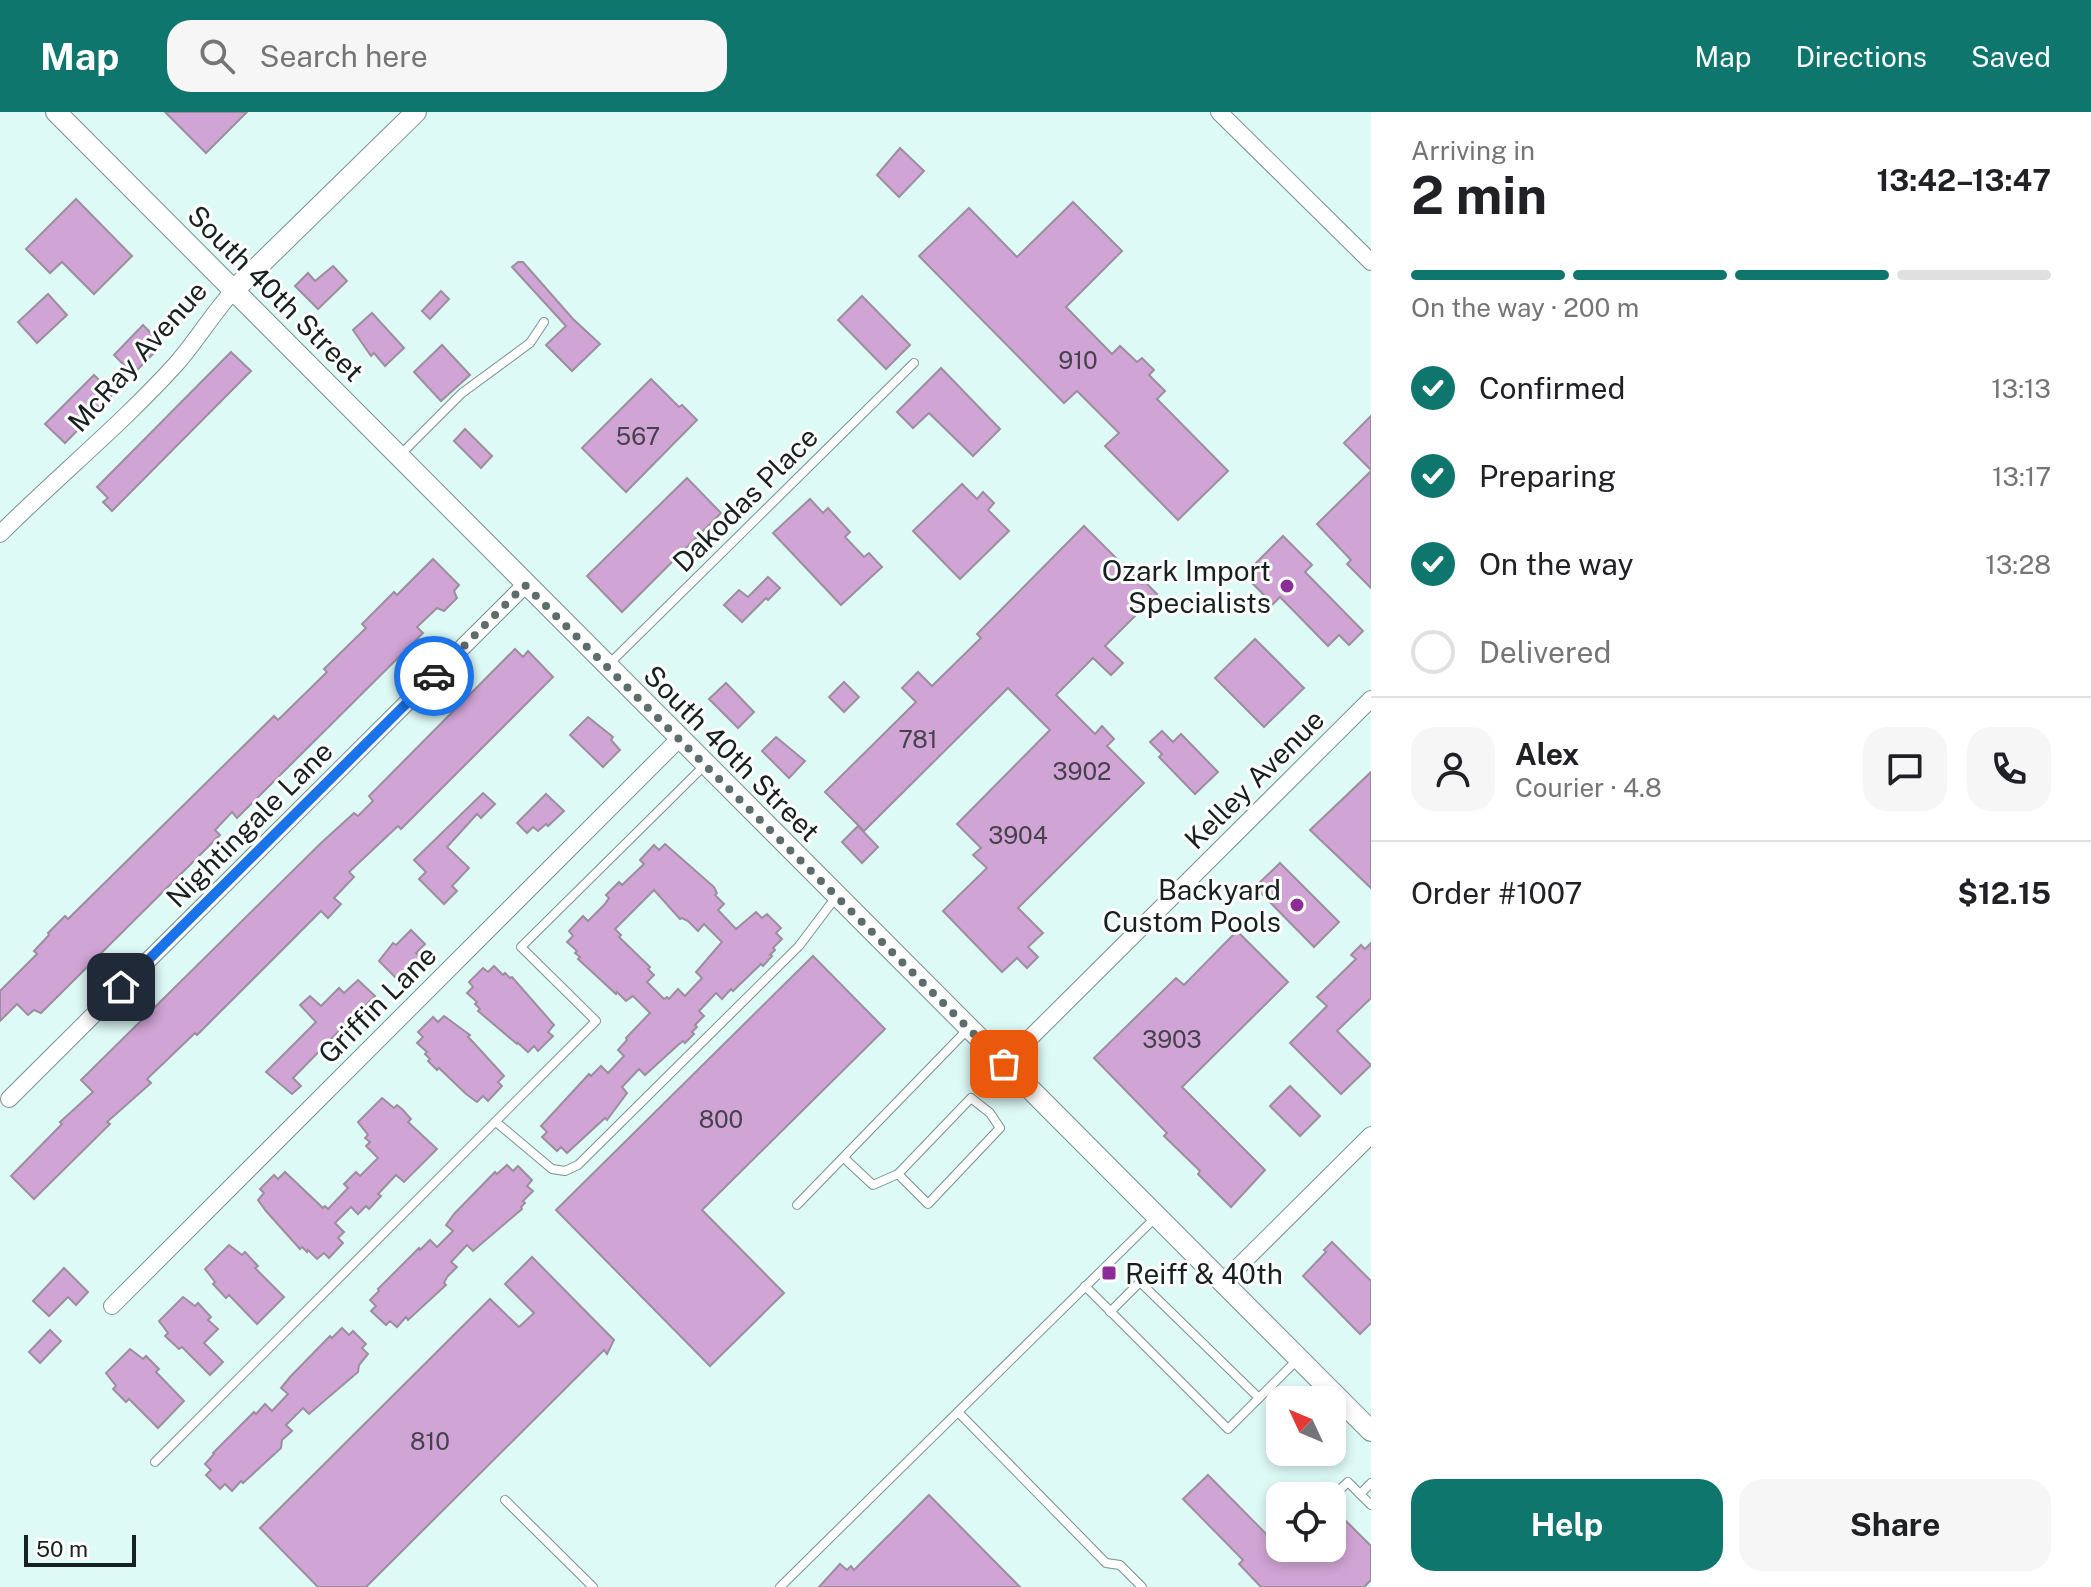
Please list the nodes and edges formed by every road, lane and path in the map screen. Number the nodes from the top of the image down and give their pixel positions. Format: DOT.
graph roads {
  1 [pos="56,112"];
  2 [pos="416,112"];
  3 [pos="1219,112"];
  4 [pos="1371,262"];
  5 [pos="234,290"];
  6 [pos="544,322"];
  7 [pos="914,363"];
  8 [pos="399,457"];
  9 [pos="0,534"];
  10 [pos="525,585"];
  11 [pos="607,667"];
  12 [pos="1371,699"];
  13 [pos="679,739"];
  14 [pos="705,765"];
  15 [pos="836,897"];
  16 [pos="969,1029"];
  17 [pos="1004,1064"];
  18 [pos="9,1099"];
  19 [pos="496,1122"];
  20 [pos="1371,1135"];
  21 [pos="844,1158"];
  22 [pos="898,1174"];
  23 [pos="797,1205"];
  24 [pos="1157,1216"];
  25 [pos="1223,1282"];
  26 [pos="1085,1286"];
  27 [pos="112,1306"];
  28 [pos="1110,1312"];
  29 [pos="1299,1358"];
  30 [pos="1259,1398"];
  31 [pos="958,1412"];
  32 [pos="1371,1431"];
  33 [pos="155,1462"];
  34 [pos="1371,1483"];
  35 [pos="1346,1484"];
  36 [pos="1360,1494"];
  37 [pos="505,1500"];
  38 [pos="1371,1505"];
  39 [pos="593,1587"];
  40 [pos="780,1587"];
  41 [pos="1142,1587"];
  1 -- 5 [label="street, South 40th Street"];
  2 -- 5 [label="street, McRay Avenue"];
  3 -- 4 [label="street"];
  5 -- 8 [label="street, South 40th Street"];
  5 -- 9 [label="street, McRay Avenue"];
  6 -- 8 [label="lane"];
  7 -- 11 [label="lane, Dakodas Place"];
  8 -- 10 [label="street, South 40th Street"];
  10 -- 11 [label="street, South 40th Street"];
  10 -- 18 [label="street, Nightingale Lane"];
  11 -- 13 [label="street, South 40th Street"];
  12 -- 17 [label="street, Kelley Avenue"];
  13 -- 14 [label="street, South 40th Street"];
  13 -- 27 [label="street, Griffin Lane"];
  14 -- 15 [label="street, South 40th Street"];
  14 -- 19 [label="lane"];
  15 -- 16 [label="street, South 40th Street"];
  15 -- 19 [label="lane"];
  16 -- 17 [label="street, South 40th Street"];
  16 -- 21 [label="lane"];
  17 -- 24 [label="street, South 40th Street"];
  19 -- 33 [label="lane"];
  20 -- 25 [label="street"];
  21 -- 22 [label="lane"];
  21 -- 23 [label="lane"];
  22 -- 22 [label="lane"];
  24 -- 25 [label="street, South 40th Street"];
  24 -- 26 [label="lane"];
  25 -- 29 [label="street, South 40th Street"];
  26 -- 28 [label="lane"];
  26 -- 31 [label="lane"];
  28 -- 30 [label="lane"];
  28 -- 30 [label="lane"];
  29 -- 30 [label="lane"];
  29 -- 32 [label="street, South 40th Street"];
  31 -- 40 [label="lane"];
  31 -- 41 [label="lane"];
  34 -- 36 [label="lane"];
  35 -- 36 [label="lane"];
  36 -- 38 [label="lane"];
  37 -- 39 [label="lane"];
}
